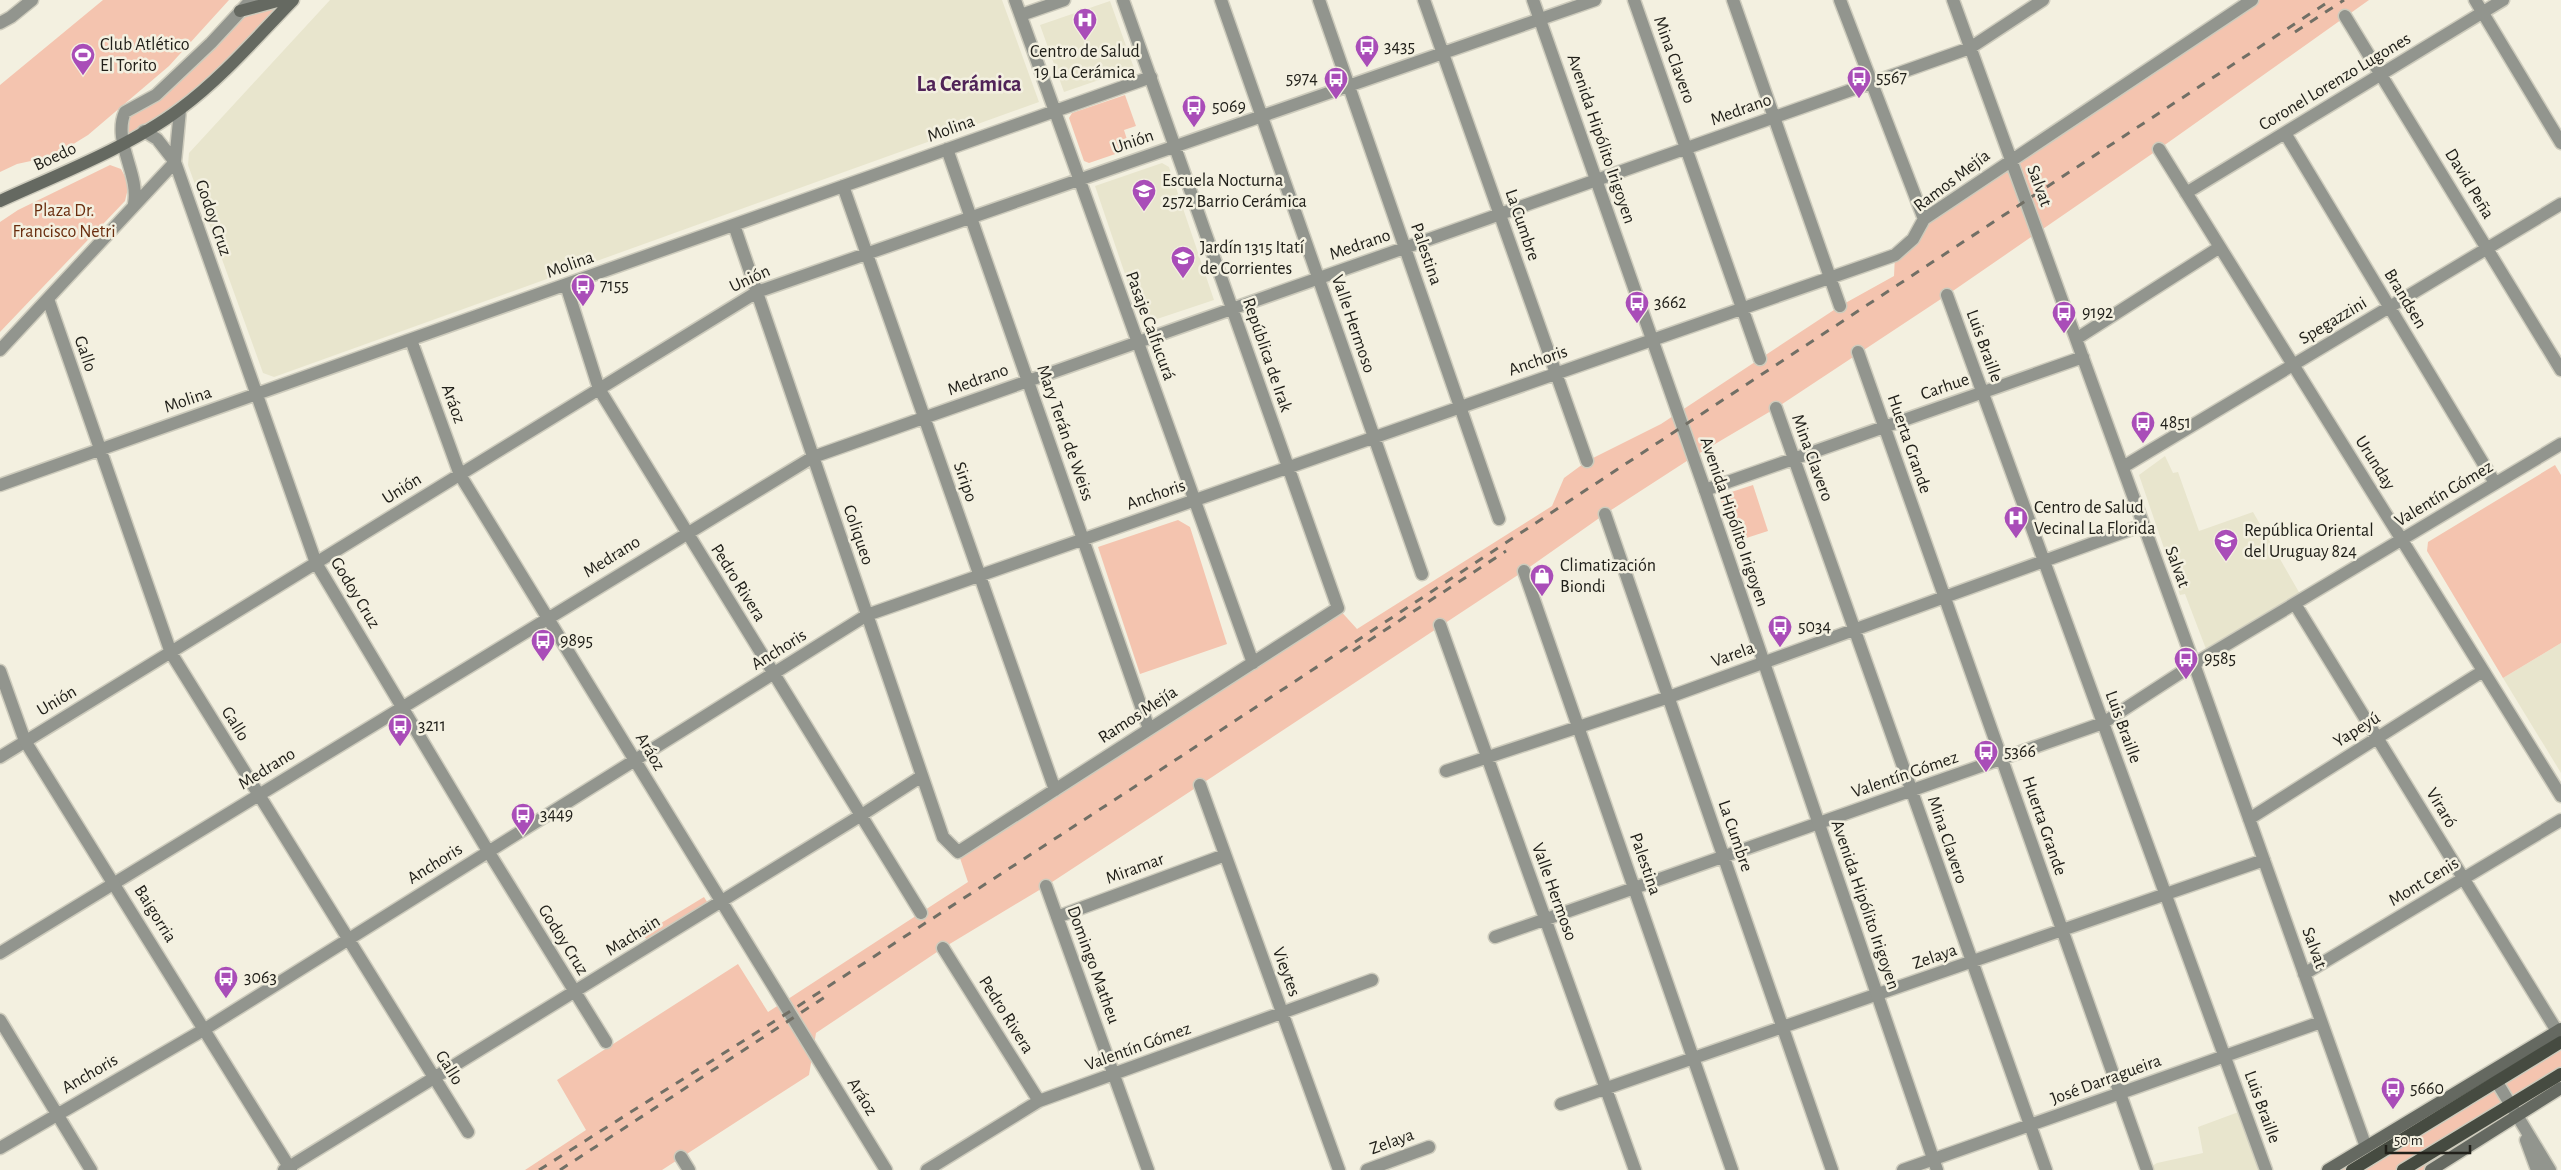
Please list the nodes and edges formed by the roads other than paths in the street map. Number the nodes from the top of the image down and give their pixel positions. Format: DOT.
graph roads {
  1 [pos="32,0"];
  2 [pos="251,0"];
  3 [pos="281,0"];
  4 [pos="293,0"];
  5 [pos="1015,0"];
  6 [pos="1064,0"];
  7 [pos="1123,0"];
  8 [pos="1221,0"];
  9 [pos="1319,0"];
  10 [pos="1424,0"];
  11 [pos="1533,0"];
  12 [pos="1595,0"];
  13 [pos="1634,0"];
  14 [pos="1733,0"];
  15 [pos="1840,0"];
  16 [pos="1953,0"];
  17 [pos="2043,0"];
  18 [pos="2252,0"];
  19 [pos="2475,0"];
  20 [pos="2503,0"];
  21 [pos="240,11"];
  22 [pos="2483,12"];
  23 [pos="1020,15"];
  24 [pos="2345,16"];
  25 [pos="1540,19"];
  26 [pos="0,22"];
  27 [pos="1970,48"];
  28 [pos="1443,53"];
  29 [pos="2382,74"];
  30 [pos="1151,77"];
  31 [pos="1871,82"];
  32 [pos="1349,85"];
  33 [pos="180,110"];
  34 [pos="1054,111"];
  35 [pos="1262,116"];
  36 [pos="1774,117"];
  37 [pos="144,131"];
  38 [pos="2285,133"];
  39 [pos="123,142"];
  40 [pos="2561,144"];
  41 [pos="1176,146"];
  42 [pos="1687,148"];
  43 [pos="947,149"];
  44 [pos="2159,150"];
  45 [pos="2010,159"];
  46 [pos="175,162"];
  47 [pos="1078,180"];
  48 [pos="1596,180"];
  49 [pos="843,186"];
  50 [pos="2186,193"];
  51 [pos="0,201"];
  52 [pos="134,204"];
  53 [pos="2561,204"];
  54 [pos="1500,214"];
  55 [pos="971,217"];
  56 [pos="1924,219"];
  57 [pos="734,225"];
  58 [pos="2220,247"];
  59 [pos="1405,248"];
  60 [pos="2487,248"];
  61 [pos="866,254"];
  62 [pos="1319,278"];
  63 [pos="1830,278"];
  64 [pos="566,285"];
  65 [pos="757,292"];
  66 [pos="1947,295"];
  67 [pos="48,299"];
  68 [pos="1840,306"];
  69 [pos="2390,307"];
  70 [pos="1232,308"];
  71 [pos="1742,308"];
  72 [pos="2076,339"];
  73 [pos="411,340"];
  74 [pos="1652,340"];
  75 [pos="1137,342"];
  76 [pos="0,350"];
  77 [pos="1858,352"];
  78 [pos="2083,358"];
  79 [pos="1760,359"];
  80 [pos="2293,365"];
  81 [pos="2561,370"];
  82 [pos="1556,374"];
  83 [pos="1028,381"];
  84 [pos="599,389"];
  85 [pos="1982,393"];
  86 [pos="257,394"];
  87 [pos="1460,407"];
  88 [pos="1776,408"];
  89 [pos="924,418"];
  90 [pos="1884,427"];
  91 [pos="1374,437"];
  92 [pos="2561,444"];
  93 [pos="99,450"];
  94 [pos="813,457"];
  95 [pos="1794,459"];
  96 [pos="1587,461"];
  97 [pos="1288,467"];
  98 [pos="2123,467"];
  99 [pos="460,475"];
  100 [pos="2495,483"];
  101 [pos="0,485"];
  102 [pos="1705,490"];
  103 [pos="1194,500"];
  104 [pos="1605,514"];
  105 [pos="1499,519"];
  106 [pos="2143,525"];
  107 [pos="686,532"];
  108 [pos="1083,539"];
  109 [pos="2402,540"];
  110 [pos="2044,561"];
  111 [pos="316,563"];
  112 [pos="1524,570"];
  113 [pos="1422,574"];
  114 [pos="979,575"];
  115 [pos="1944,597"];
  116 [pos="2295,604"];
  117 [pos="1338,608"];
  118 [pos="867,615"];
  119 [pos="547,618"];
  120 [pos="1440,626"];
  121 [pos="1854,630"];
  122 [pos="170,653"];
  123 [pos="1253,663"];
  124 [pos="1762,663"];
  125 [pos="2194,664"];
  126 [pos="0,670"];
  127 [pos="2483,671"];
  128 [pos="774,674"];
  129 [pos="1670,698"];
  130 [pos="403,706"];
  131 [pos="2103,723"];
  132 [pos="1579,728"];
  133 [pos="1149,729"];
  134 [pos="2378,738"];
  135 [pos="25,741"];
  136 [pos="0,757"];
  137 [pos="1488,757"];
  138 [pos="2002,759"];
  139 [pos="634,760"];
  140 [pos="1446,771"];
  141 [pos="922,776"];
  142 [pos="1200,785"];
  143 [pos="1055,790"];
  144 [pos="1912,791"];
  145 [pos="258,795"];
  146 [pos="2561,796"];
  147 [pos="860,816"];
  148 [pos="2249,820"];
  149 [pos="2561,820"];
  150 [pos="1818,824"];
  151 [pos="488,851"];
  152 [pos="958,852"];
  153 [pos="1225,855"];
  154 [pos="1724,857"];
  155 [pos="2264,860"];
  156 [pos="2463,879"];
  157 [pos="115,883"];
  158 [pos="1046,886"];
  159 [pos="1635,888"];
  160 [pos="2165,895"];
  161 [pos="721,902"];
  162 [pos="921,913"];
  163 [pos="1057,917"];
  164 [pos="1546,919"];
  165 [pos="2062,931"];
  166 [pos="1495,937"];
  167 [pos="347,939"];
  168 [pos="943,948"];
  169 [pos="0,953"];
  170 [pos="1972,962"];
  171 [pos="2304,974"];
  172 [pos="1372,980"];
  173 [pos="575,992"];
  174 [pos="1877,996"];
  175 [pos="1282,1013"];
  176 [pos="0,1020"];
  177 [pos="2322,1022"];
  178 [pos="204,1029"];
  179 [pos="1783,1029"];
  180 [pos="2560,1034"];
  181 [pos="606,1042"];
  182 [pos="2224,1056"];
  183 [pos="1694,1060"];
  184 [pos="1114,1074"];
  185 [pos="2561,1074"];
  186 [pos="2494,1077"];
  187 [pos="434,1078"];
  188 [pos="2561,1088"];
  189 [pos="1607,1090"];
  190 [pos="2120,1093"];
  191 [pos="1039,1101"];
  192 [pos="1561,1104"];
  193 [pos="2514,1110"];
  194 [pos="56,1114"];
  195 [pos="2030,1125"];
  196 [pos="468,1132"];
  197 [pos="1429,1147"];
  198 [pos="2366,1147"];
  199 [pos="0,1148"];
  200 [pos="681,1157"];
  201 [pos="2537,1162"];
  202 [pos="1935,1164"];
  203 [pos="288,1169"];
  204 [pos="91,1170"];
  205 [pos="689,1170"];
  206 [pos="886,1170"];
  207 [pos="927,1170"];
  208 [pos="1148,1170"];
  209 [pos="1339,1170"];
  210 [pos="1367,1170"];
  211 [pos="1635,1170"];
  212 [pos="1732,1170"];
  213 [pos="1832,1170"];
  214 [pos="1903,1170"];
  215 [pos="2046,1170"];
  216 [pos="2147,1170"];
  217 [pos="2266,1170"];
  218 [pos="2328,1170"];
  219 [pos="2352,1170"];
  220 [pos="2403,1170"];
  221 [pos="2431,1170"];
  222 [pos="2550,1170"];
  1 -- 26 [label="street"];
  2 -- 21 [label="street"];
  3 -- 21 [label="main road"];
  4 -- 33 [label="main road, Boedo"];
  5 -- 23 [label="street, Pasaje Calfucurá"];
  6 -- 23 [label="street"];
  7 -- 30 [label="street, República de Irak"];
  8 -- 35 [label="street, Valle Hermoso"];
  9 -- 32 [label="street, Palestina"];
  10 -- 28 [label="street, La Cumbre"];
  11 -- 25 [label="street, Avenida Hipólito Irigoyen"];
  12 -- 25 [label="street, Unión"];
  13 -- 42 [label="street, Mina Clavero"];
  14 -- 36 [label="street"];
  15 -- 31 [label="street"];
  16 -- 27 [label="street, Salvat"];
  17 -- 27 [label="street, Medrano"];
  18 -- 45 [label="street, Ramos Mejía"];
  19 -- 22 [label="street"];
  20 -- 22 [label="street, Coronel Lorenzo Lugones"];
  21 -- 39 [label="street"];
  22 -- 29 [label="street, Coronel Lorenzo Lugones"];
  22 -- 40 [label="street"];
  23 -- 34 [label="street, Pasaje Calfucurá"];
  24 -- 29 [label="street, David Peña"];
  25 -- 28 [label="street, Unión"];
  25 -- 48 [label="street, Avenida Hipólito Irigoyen"];
  27 -- 31 [label="street, Medrano"];
  27 -- 45 [label="street, Salvat"];
  28 -- 32 [label="street, Unión"];
  28 -- 54 [label="street, La Cumbre"];
  29 -- 38 [label="street, Coronel Lorenzo Lugones"];
  29 -- 60 [label="street, David Peña"];
  30 -- 34 [label="street, Molina"];
  30 -- 41 [label="street, República de Irak"];
  31 -- 36 [label="street, Medrano"];
  31 -- 56 [label="street"];
  32 -- 35 [label="street, Unión"];
  32 -- 59 [label="street, Palestina"];
  33 -- 37 [label="main road, Boedo"];
  33 -- 46 [label="street"];
  34 -- 43 [label="street, Molina"];
  34 -- 47 [label="street, Pasaje Calfucurá"];
  35 -- 41 [label="street, Unión"];
  35 -- 62 [label="street, Valle Hermoso"];
  36 -- 42 [label="street, Medrano"];
  36 -- 63 [label="street"];
  37 -- 39 [label="main road, Boedo"];
  37 -- 46 [label="street, Godoy Cruz"];
  38 -- 50 [label="street, Coronel Lorenzo Lugones"];
  38 -- 69 [label="street, Brandsen"];
  39 -- 51 [label="main road, Boedo"];
  39 -- 52 [label="street"];
  41 -- 47 [label="street, Unión"];
  41 -- 70 [label="street, República de Irak"];
  42 -- 48 [label="street, Medrano"];
  42 -- 71 [label="street, Mina Clavero"];
  43 -- 49 [label="street, Molina"];
  43 -- 55 [label="street, Mary Terán de Weiss"];
  44 -- 50 [label="street, Urunday"];
  45 -- 56 [label="street, Ramos Mejía"];
  45 -- 72 [label="street, Salvat"];
  46 -- 52 [label="street"];
  46 -- 86 [label="street, Godoy Cruz"];
  47 -- 55 [label="street, Unión"];
  47 -- 75 [label="street, Pasaje Calfucurá"];
  48 -- 54 [label="street, Medrano"];
  48 -- 74 [label="street, Avenida Hipólito Irigoyen"];
  49 -- 57 [label="street, Molina"];
  49 -- 61 [label="street, Siripo"];
  50 -- 58 [label="street, Urunday"];
  52 -- 67 [label="street"];
  53 -- 60 [label="street, Spegazzini"];
  54 -- 59 [label="street, Medrano"];
  54 -- 82 [label="street, La Cumbre"];
  55 -- 61 [label="street, Unión"];
  55 -- 83 [label="street, Mary Terán de Weiss"];
  56 -- 63 [label="street, Ramos Mejía"];
  57 -- 64 [label="street, Molina"];
  57 -- 65 [label="street, Coliqueo"];
  58 -- 72 [label="street"];
  58 -- 80 [label="street, Urunday"];
  59 -- 62 [label="street, Medrano"];
  59 -- 87 [label="street, Palestina"];
  60 -- 69 [label="street, Spegazzini"];
  60 -- 81 [label="street, David Peña"];
  61 -- 65 [label="street, Unión"];
  61 -- 89 [label="street, Siripo"];
  62 -- 70 [label="street, Medrano"];
  62 -- 91 [label="street, Valle Hermoso"];
  63 -- 68 [label="street"];
  63 -- 71 [label="street, Ramos Mejía"];
  64 -- 73 [label="street, Molina"];
  64 -- 84 [label="street, Pedro Rivera"];
  65 -- 84 [label="street, Unión"];
  65 -- 94 [label="street, Coliqueo"];
  66 -- 85 [label="street, Luis Braille"];
  67 -- 76 [label="street"];
  67 -- 93 [label="street, Gallo"];
  69 -- 80 [label="street, Spegazzini"];
  69 -- 100 [label="street, Brandsen"];
  70 -- 75 [label="street, Medrano"];
  70 -- 97 [label="street, República de Irak"];
  71 -- 74 [label="street, Ramos Mejía"];
  71 -- 79 [label="street, Mina Clavero"];
  72 -- 78 [label="street, Salvat"];
  73 -- 86 [label="street, Molina"];
  73 -- 99 [label="street, Aráoz"];
  74 -- 82 [label="street, Anchoris"];
  74 -- 102 [label="street, Avenida Hipólito Irigoyen"];
  75 -- 83 [label="street, Medrano"];
  75 -- 103 [label="street, Pasaje Calfucurá"];
  77 -- 90 [label="street, Huerta Grande"];
  78 -- 85 [label="street, Carhue"];
  78 -- 98 [label="street, Salvat"];
  80 -- 98 [label="street, Spegazzini"];
  80 -- 109 [label="street, Urunday"];
  82 -- 87 [label="street, Anchoris"];
  82 -- 96 [label="street, La Cumbre"];
  83 -- 89 [label="street, Medrano"];
  83 -- 108 [label="street, Mary Terán de Weiss"];
  84 -- 99 [label="street, Unión"];
  84 -- 107 [label="street, Pedro Rivera"];
  85 -- 90 [label="street, Carhue"];
  85 -- 110 [label="street, Luis Braille"];
  86 -- 93 [label="street, Molina"];
  86 -- 111 [label="street, Godoy Cruz"];
  87 -- 91 [label="street, Anchoris"];
  87 -- 105 [label="street, Palestina"];
  88 -- 95 [label="street, Mina Clavero"];
  89 -- 94 [label="street, Medrano"];
  89 -- 114 [label="street, Siripo"];
  90 -- 95 [label="street, Carhue"];
  90 -- 115 [label="street, Huerta Grande"];
  91 -- 97 [label="street, Anchoris"];
  91 -- 113 [label="street, Valle Hermoso"];
  92 -- 100 [label="street, Valentín Gómez"];
  93 -- 101 [label="street, Molina"];
  93 -- 122 [label="street, Gallo"];
  94 -- 107 [label="street, Medrano"];
  94 -- 118 [label="street, Coliqueo"];
  95 -- 102 [label="street, Carhue"];
  95 -- 121 [label="street, Mina Clavero"];
  97 -- 103 [label="street, Anchoris"];
  97 -- 117 [label="street, República de Irak"];
  98 -- 106 [label="street, Salvat"];
  99 -- 111 [label="street, Unión"];
  99 -- 119 [label="street, Aráoz"];
  100 -- 109 [label="street, Valentín Gómez"];
  102 -- 124 [label="street, Avenida Hipólito Irigoyen"];
  103 -- 108 [label="street, Anchoris"];
  103 -- 123 [label="street, Pasaje Calfucurá"];
  104 -- 129 [label="street, La Cumbre"];
  106 -- 110 [label="street, Varela"];
  106 -- 125 [label="street, Salvat"];
  107 -- 119 [label="street, Medrano"];
  107 -- 128 [label="street, Pedro Rivera"];
  108 -- 114 [label="street, Anchoris"];
  108 -- 133 [label="street, Mary Terán de Weiss"];
  109 -- 116 [label="street, Valentín Gómez"];
  109 -- 127 [label="street, Urunday"];
  110 -- 115 [label="street, Varela"];
  110 -- 131 [label="street, Luis Braille"];
  111 -- 122 [label="street, Unión"];
  111 -- 130 [label="street, Godoy Cruz"];
  112 -- 132 [label="street, Palestina"];
  114 -- 118 [label="street, Anchoris"];
  114 -- 143 [label="street, Siripo"];
  115 -- 121 [label="street, Varela"];
  115 -- 138 [label="street, Huerta Grande"];
  116 -- 125 [label="street, Valentín Gómez"];
  116 -- 134 [label="street, Viraró"];
  117 -- 123 [label="street, Ramos Mejía"];
  118 -- 128 [label="street, Anchoris"];
  118 -- 141 [label="street, Coliqueo"];
  119 -- 130 [label="street, Medrano"];
  119 -- 139 [label="street, Aráoz"];
  120 -- 137 [label="street, Valle Hermoso"];
  121 -- 124 [label="street, Varela"];
  121 -- 144 [label="street, Mina Clavero"];
  122 -- 135 [label="street, Unión"];
  122 -- 145 [label="street, Gallo"];
  123 -- 133 [label="street, Ramos Mejía"];
  124 -- 129 [label="street, Varela"];
  124 -- 150 [label="street, Avenida Hipólito Irigoyen"];
  125 -- 131 [label="street, Valentín Gómez"];
  125 -- 148 [label="street, Salvat"];
  126 -- 135 [label="street, Baigorria"];
  127 -- 134 [label="street, Yapeyú"];
  127 -- 146 [label="street, Urunday"];
  128 -- 139 [label="street, Anchoris"];
  128 -- 147 [label="street, Pedro Rivera"];
  129 -- 132 [label="street, Varela"];
  129 -- 154 [label="street, La Cumbre"];
  130 -- 145 [label="street, Medrano"];
  130 -- 151 [label="street, Godoy Cruz"];
  131 -- 138 [label="street, Valentín Gómez"];
  131 -- 160 [label="street, Luis Braille"];
  132 -- 137 [label="street, Varela"];
  132 -- 159 [label="street, Palestina"];
  133 -- 143 [label="street, Ramos Mejía"];
  134 -- 148 [label="street, Yapeyú"];
  134 -- 156 [label="street, Viraró"];
  135 -- 136 [label="street, Unión"];
  135 -- 157 [label="street, Baigorria"];
  137 -- 140 [label="street, Varela"];
  137 -- 164 [label="street, Valle Hermoso"];
  138 -- 144 [label="street, Valentín Gómez"];
  138 -- 165 [label="street, Huerta Grande"];
  139 -- 151 [label="street, Anchoris"];
  139 -- 161 [label="street, Aráoz"];
  141 -- 147 [label="street, Machain"];
  141 -- 152 [label="street, Coliqueo"];
  142 -- 153 [label="street, Vieytes"];
  143 -- 152 [label="street, Ramos Mejía"];
  144 -- 150 [label="street, Valentín Gómez"];
  144 -- 170 [label="street, Mina Clavero"];
  145 -- 157 [label="street, Medrano"];
  145 -- 167 [label="street, Gallo"];
  147 -- 161 [label="street, Machain"];
  147 -- 162 [label="street, Pedro Rivera"];
  148 -- 155 [label="street, Salvat"];
  149 -- 156 [label="street, Mont Cenis"];
  150 -- 154 [label="street, Valentín Gómez"];
  150 -- 174 [label="street, Avenida Hipólito Irigoyen"];
  151 -- 167 [label="street, Anchoris"];
  151 -- 173 [label="street, Godoy Cruz"];
  153 -- 163 [label="street, Miramar"];
  153 -- 175 [label="street, Vieytes"];
  154 -- 159 [label="street, Valentín Gómez"];
  154 -- 179 [label="street, La Cumbre"];
  155 -- 160 [label="street, Zelaya"];
  155 -- 171 [label="street, Salvat"];
  156 -- 171 [label="street, Mont Cenis"];
  156 -- 180 [label="street, Viraró"];
  157 -- 169 [label="street, Medrano"];
  157 -- 178 [label="street, Baigorria"];
  158 -- 163 [label="street, Domingo Matheu"];
  159 -- 164 [label="street, Valentín Gómez"];
  159 -- 183 [label="street, Palestina"];
  160 -- 165 [label="street, Zelaya"];
  160 -- 182 [label="street, Luis Braille"];
  161 -- 173 [label="street, Machain"];
  161 -- 206 [label="street, Aráoz"];
  163 -- 184 [label="street, Domingo Matheu"];
  164 -- 166 [label="street, Valentín Gómez"];
  164 -- 189 [label="street, Valle Hermoso"];
  165 -- 170 [label="street, Zelaya"];
  165 -- 190 [label="street, Huerta Grande"];
  167 -- 178 [label="street, Anchoris"];
  167 -- 187 [label="street, Gallo"];
  168 -- 191 [label="street, Pedro Rivera"];
  170 -- 174 [label="street, Zelaya"];
  170 -- 195 [label="street, Mina Clavero"];
  171 -- 177 [label="street, Salvat"];
  172 -- 175 [label="street, Valentín Gómez"];
  173 -- 181 [label="street, Godoy Cruz"];
  173 -- 187 [label="street, Machain"];
  174 -- 179 [label="street, Zelaya"];
  174 -- 202 [label="street, Avenida Hipólito Irigoyen"];
  175 -- 184 [label="street, Valentín Gómez"];
  175 -- 209 [label="street, Vieytes"];
  176 -- 194 [label="street"];
  177 -- 182 [label="street, José Darragueira"];
  177 -- 198 [label="street, Salvat"];
  178 -- 194 [label="street, Anchoris"];
  178 -- 203 [label="street, Baigorria"];
  179 -- 183 [label="street, Zelaya"];
  179 -- 213 [label="street, La Cumbre"];
  180 -- 186 [label="main road"];
  182 -- 190 [label="street, José Darragueira"];
  182 -- 217 [label="street, Luis Braille"];
  183 -- 189 [label="street, Zelaya"];
  183 -- 212 [label="street, Palestina"];
  184 -- 191 [label="street, Valentín Gómez"];
  184 -- 208 [label="street, Domingo Matheu"];
  185 -- 193 [label="main road"];
  186 -- 193 [label="street"];
  186 -- 198 [label="main road"];
  186 -- 219 [label="main road"];
  187 -- 196 [label="street, Gallo"];
  187 -- 203 [label="street, Machain"];
  188 -- 193 [label="main road"];
  189 -- 192 [label="street, Zelaya"];
  189 -- 211 [label="street, Valle Hermoso"];
  190 -- 195 [label="street, José Darragueira"];
  190 -- 216 [label="street, Huerta Grande"];
  191 -- 207 [label="street, Valentín Gómez"];
  193 -- 201 [label="street"];
  193 -- 220 [label="main road"];
  193 -- 221 [label="main road"];
  194 -- 199 [label="street, Anchoris"];
  194 -- 204 [label="street"];
  195 -- 202 [label="street, José Darragueira"];
  195 -- 215 [label="street, Mina Clavero"];
  197 -- 210 [label="street, Zelaya"];
  198 -- 218 [label="main road"];
  200 -- 205 [label="street"];
  201 -- 222 [label="street"];
  202 -- 214 [label="street, José Darragueira"];
}
